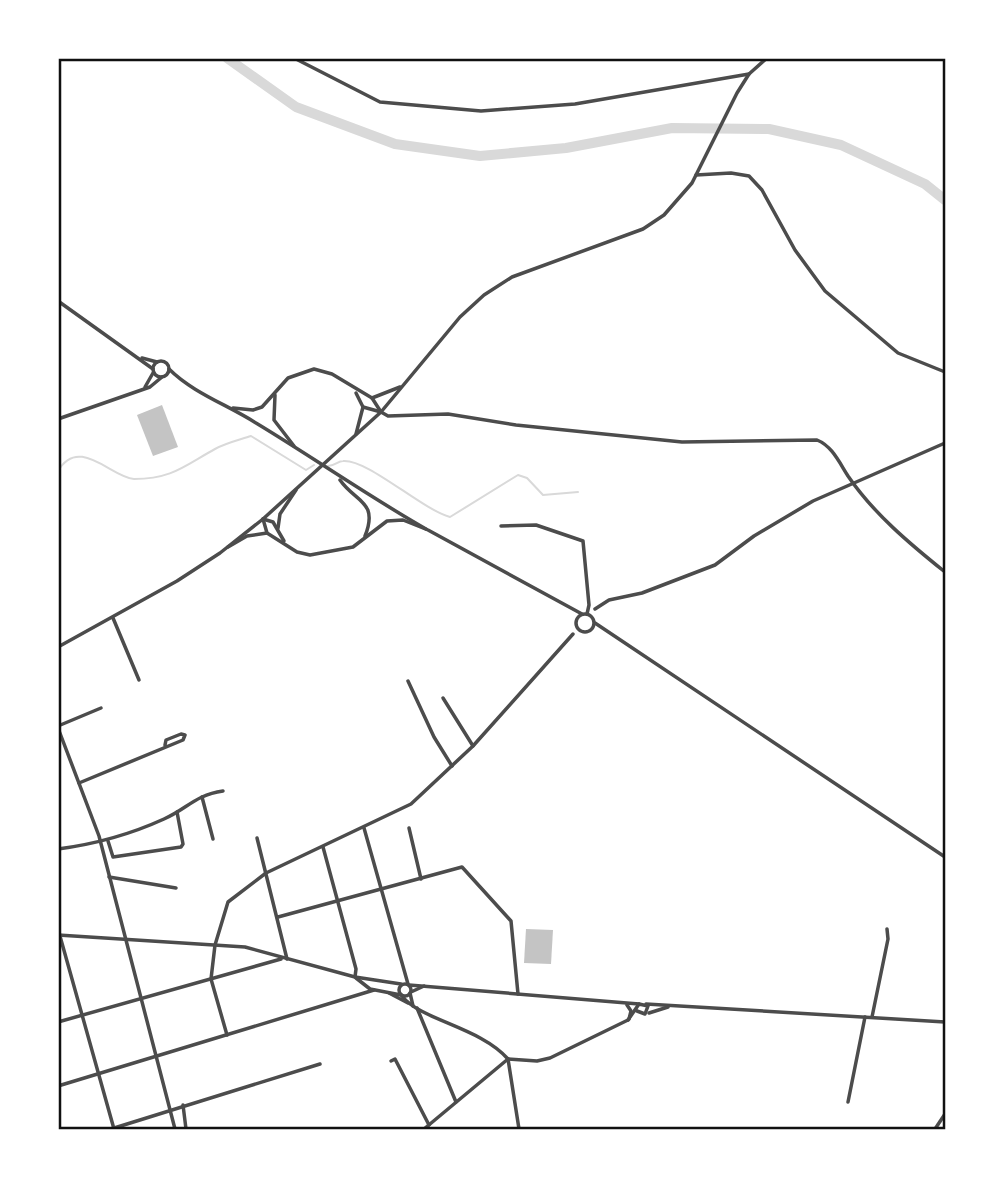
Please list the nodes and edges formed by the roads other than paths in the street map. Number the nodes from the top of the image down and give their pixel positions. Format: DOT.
graph roads {
  1 [pos="294,58"];
  2 [pos="767,58"];
  3 [pos="749,74"];
  4 [pos="696,175"];
  5 [pos="58,302"];
  6 [pos="140,357"];
  7 [pos="157,362"];
  8 [pos="169,369"];
  9 [pos="153,370"];
  10 [pos="945,372"];
  11 [pos="164,377"];
  12 [pos="183,382"];
  13 [pos="405,384"];
  14 [pos="139,390"];
  15 [pos="355,391"];
  16 [pos="275,393"];
  17 [pos="372,398"];
  18 [pos="363,407"];
  19 [pos="231,408"];
  20 [pos="381,412"];
  21 [pos="58,419"];
  22 [pos="355,436"];
  23 [pos="945,443"];
  24 [pos="294,448"];
  25 [pos="339,478"];
  26 [pos="854,485"];
  27 [pos="298,486"];
  28 [pos="262,519"];
  29 [pos="501,526"];
  30 [pos="278,528"];
  31 [pos="428,530"];
  32 [pos="267,533"];
  33 [pos="365,537"];
  34 [pos="284,542"];
  35 [pos="228,547"];
  36 [pos="945,572"];
  37 [pos="568,609"];
  38 [pos="595,609"];
  39 [pos="586,614"];
  40 [pos="113,618"];
  41 [pos="594,621"];
  42 [pos="576,623"];
  43 [pos="603,630"];
  44 [pos="591,631"];
  45 [pos="581,632"];
  46 [pos="573,634"];
  47 [pos="58,647"];
  48 [pos="139,680"];
  49 [pos="408,681"];
  50 [pos="443,698"];
  51 [pos="100,708"];
  52 [pos="58,727"];
  53 [pos="165,745"];
  54 [pos="473,746"];
  55 [pos="452,766"];
  56 [pos="79,783"];
  57 [pos="223,791"];
  58 [pos="202,796"];
  59 [pos="177,812"];
  60 [pos="364,828"];
  61 [pos="409,828"];
  62 [pos="257,838"];
  63 [pos="213,839"];
  64 [pos="108,841"];
  65 [pos="101,844"];
  66 [pos="323,847"];
  67 [pos="58,849"];
  68 [pos="945,857"];
  69 [pos="266,873"];
  70 [pos="109,877"];
  71 [pos="421,878"];
  72 [pos="176,888"];
  73 [pos="382,889"];
  74 [pos="337,901"];
  75 [pos="278,917"];
  76 [pos="58,929"];
  77 [pos="887,929"];
  78 [pos="59,935"];
  79 [pos="124,939"];
  80 [pos="215,945"];
  81 [pos="285,959"];
  82 [pos="355,977"];
  83 [pos="211,979"];
  84 [pos="369,979"];
  85 [pos="405,984"];
  86 [pos="366,985"];
  87 [pos="424,986"];
  88 [pos="375,989"];
  89 [pos="387,992"];
  90 [pos="410,993"];
  91 [pos="402,995"];
  92 [pos="518,995"];
  93 [pos="140,1000"];
  94 [pos="408,1003"];
  95 [pos="625,1004"];
  96 [pos="646,1004"];
  97 [pos="415,1007"];
  98 [pos="672,1007"];
  99 [pos="638,1008"];
  100 [pos="645,1014"];
  101 [pos="82,1016"];
  102 [pos="865,1017"];
  103 [pos="872,1017"];
  104 [pos="628,1020"];
  105 [pos="58,1022"];
  106 [pos="945,1022"];
  107 [pos="227,1035"];
  108 [pos="156,1057"];
  109 [pos="508,1059"];
  110 [pos="391,1061"];
  111 [pos="320,1064"];
  112 [pos="99,1074"];
  113 [pos="58,1086"];
  114 [pos="848,1102"];
  115 [pos="456,1103"];
  116 [pos="183,1105"];
  117 [pos="170,1109"];
  118 [pos="945,1114"];
  119 [pos="429,1125"];
  120 [pos="113,1129"];
  121 [pos="175,1129"];
  122 [pos="186,1129"];
  123 [pos="424,1129"];
  124 [pos="519,1129"];
  125 [pos="935,1129"];
  1 -- 3 [label="street"];
  2 -- 3 [label="street"];
  3 -- 4 [label="street"];
  4 -- 10 [label="street"];
  4 -- 13 [label="street"];
  5 -- 6 [label="street"];
  6 -- 7 [label="street"];
  6 -- 9 [label="street"];
  7 -- 8 [label="street"];
  7 -- 9 [label="street"];
  8 -- 11 [label="street"];
  8 -- 12 [label="street"];
  9 -- 11 [label="street"];
  9 -- 14 [label="street"];
  11 -- 12 [label="street"];
  11 -- 14 [label="street"];
  12 -- 19 [label="street"];
  13 -- 17 [label="street"];
  13 -- 20 [label="street"];
  14 -- 21 [label="street"];
  15 -- 16 [label="street"];
  15 -- 17 [label="street"];
  15 -- 18 [label="street"];
  16 -- 19 [label="street"];
  16 -- 24 [label="street"];
  17 -- 20 [label="street"];
  18 -- 20 [label="street"];
  18 -- 22 [label="street"];
  19 -- 24 [label="street"];
  20 -- 22 [label="street"];
  20 -- 26 [label="street"];
  22 -- 27 [label="street"];
  23 -- 26 [label="street"];
  24 -- 25 [label="street"];
  25 -- 31 [label="street"];
  25 -- 33 [label="street"];
  26 -- 36 [label="street"];
  26 -- 38 [label="street"];
  27 -- 28 [label="street"];
  27 -- 30 [label="street"];
  28 -- 30 [label="street"];
  28 -- 32 [label="street"];
  28 -- 35 [label="street"];
  29 -- 39 [label="street"];
  30 -- 34 [label="street"];
  31 -- 33 [label="street"];
  31 -- 37 [label="street"];
  32 -- 34 [label="street"];
  32 -- 35 [label="street"];
  33 -- 34 [label="street"];
  35 -- 40 [label="street"];
  37 -- 39 [label="street"];
  37 -- 42 [label="street"];
  38 -- 39 [label="street"];
  38 -- 41 [label="street"];
  39 -- 41 [label="street"];
  39 -- 42 [label="street"];
  40 -- 47 [label="street"];
  40 -- 48 [label="street"];
  41 -- 43 [label="street"];
  41 -- 44 [label="street"];
  42 -- 45 [label="street"];
  42 -- 46 [label="street"];
  43 -- 44 [label="street"];
  43 -- 68 [label="street"];
  44 -- 45 [label="street"];
  45 -- 46 [label="street"];
  46 -- 54 [label="street"];
  49 -- 55 [label="street"];
  50 -- 54 [label="street"];
  51 -- 52 [label="street"];
  52 -- 56 [label="street"];
  53 -- 53 [label="street"];
  53 -- 56 [label="street"];
  54 -- 55 [label="street"];
  55 -- 60 [label="street"];
  56 -- 65 [label="street"];
  57 -- 58 [label="street"];
  58 -- 59 [label="street"];
  58 -- 63 [label="street"];
  59 -- 64 [label="street"];
  59 -- 64 [label="street"];
  60 -- 66 [label="street"];
  60 -- 73 [label="street"];
  61 -- 71 [label="street"];
  62 -- 69 [label="street"];
  64 -- 65 [label="street"];
  65 -- 67 [label="street"];
  65 -- 70 [label="street"];
  66 -- 69 [label="street"];
  66 -- 74 [label="street"];
  69 -- 75 [label="street"];
  69 -- 80 [label="street"];
  70 -- 72 [label="street"];
  70 -- 79 [label="street"];
  71 -- 73 [label="street"];
  71 -- 92 [label="street"];
  73 -- 74 [label="street"];
  73 -- 85 [label="street"];
  74 -- 75 [label="street"];
  74 -- 82 [label="street"];
  75 -- 81 [label="street"];
  76 -- 78 [label="street"];
  77 -- 103 [label="street"];
  78 -- 79 [label="street"];
  78 -- 101 [label="street"];
  79 -- 80 [label="street"];
  79 -- 93 [label="street"];
  80 -- 81 [label="street"];
  80 -- 83 [label="street"];
  81 -- 82 [label="street"];
  81 -- 83 [label="street"];
  82 -- 84 [label="street"];
  82 -- 86 [label="street"];
  83 -- 93 [label="street"];
  83 -- 107 [label="street"];
  84 -- 85 [label="street"];
  84 -- 86 [label="street"];
  85 -- 87 [label="street"];
  85 -- 90 [label="street"];
  85 -- 91 [label="street"];
  86 -- 88 [label="street"];
  87 -- 90 [label="street"];
  87 -- 92 [label="street"];
  88 -- 89 [label="street"];
  88 -- 107 [label="street"];
  89 -- 91 [label="street"];
  89 -- 94 [label="street"];
  90 -- 91 [label="street"];
  90 -- 97 [label="street"];
  91 -- 94 [label="street"];
  92 -- 95 [label="street"];
  93 -- 101 [label="street"];
  93 -- 108 [label="street"];
  94 -- 97 [label="street"];
  95 -- 99 [label="street"];
  95 -- 104 [label="street"];
  96 -- 98 [label="street"];
  96 -- 99 [label="street"];
  96 -- 100 [label="street"];
  97 -- 109 [label="street"];
  97 -- 115 [label="street"];
  98 -- 100 [label="street"];
  98 -- 102 [label="street"];
  99 -- 100 [label="street"];
  99 -- 104 [label="street"];
  100 -- 104 [label="street"];
  101 -- 105 [label="street"];
  101 -- 112 [label="street"];
  102 -- 103 [label="street"];
  102 -- 114 [label="street"];
  103 -- 106 [label="street"];
  104 -- 109 [label="street"];
  107 -- 108 [label="street"];
  108 -- 112 [label="street"];
  108 -- 117 [label="street"];
  109 -- 115 [label="street"];
  109 -- 124 [label="street"];
  110 -- 119 [label="street"];
  111 -- 116 [label="street"];
  112 -- 113 [label="street"];
  112 -- 120 [label="street"];
  115 -- 119 [label="street"];
  116 -- 117 [label="street"];
  116 -- 122 [label="street"];
  117 -- 120 [label="street"];
  117 -- 121 [label="street"];
  118 -- 125 [label="street"];
  119 -- 123 [label="street"];
}
